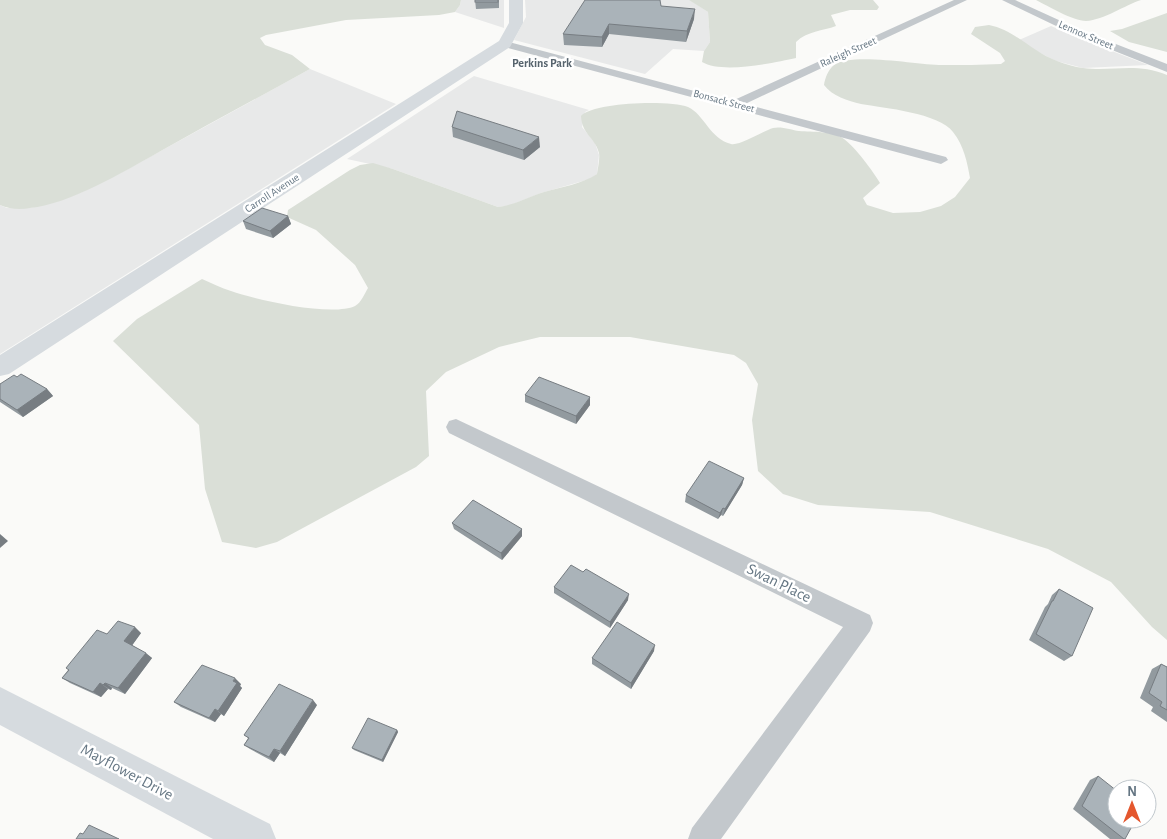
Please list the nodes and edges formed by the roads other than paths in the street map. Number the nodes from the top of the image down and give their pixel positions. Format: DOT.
graph roads {
  1 [pos="516,0"];
  2 [pos="962,0"];
  3 [pos="1007,0"];
  4 [pos="505,44"];
  5 [pos="1167,68"];
  6 [pos="735,104"];
  7 [pos="942,160"];
  8 [pos="0,367"];
  9 [pos="456,427"];
  10 [pos="0,706"];
  11 [pos="255,839"];
  12 [pos="703,839"];
  1 -- 4 [label="street"];
  2 -- 6 [label="street, Raleigh Street"];
  3 -- 5 [label="street, Lennox Street"];
  4 -- 6 [label="street, Bonsack Street"];
  4 -- 8 [label="street, Carroll Avenue"];
  6 -- 7 [label="street, Bonsack Street"];
  9 -- 12 [label="street, Swan Place"];
  10 -- 11 [label="street, Mayflower Drive"];
}
